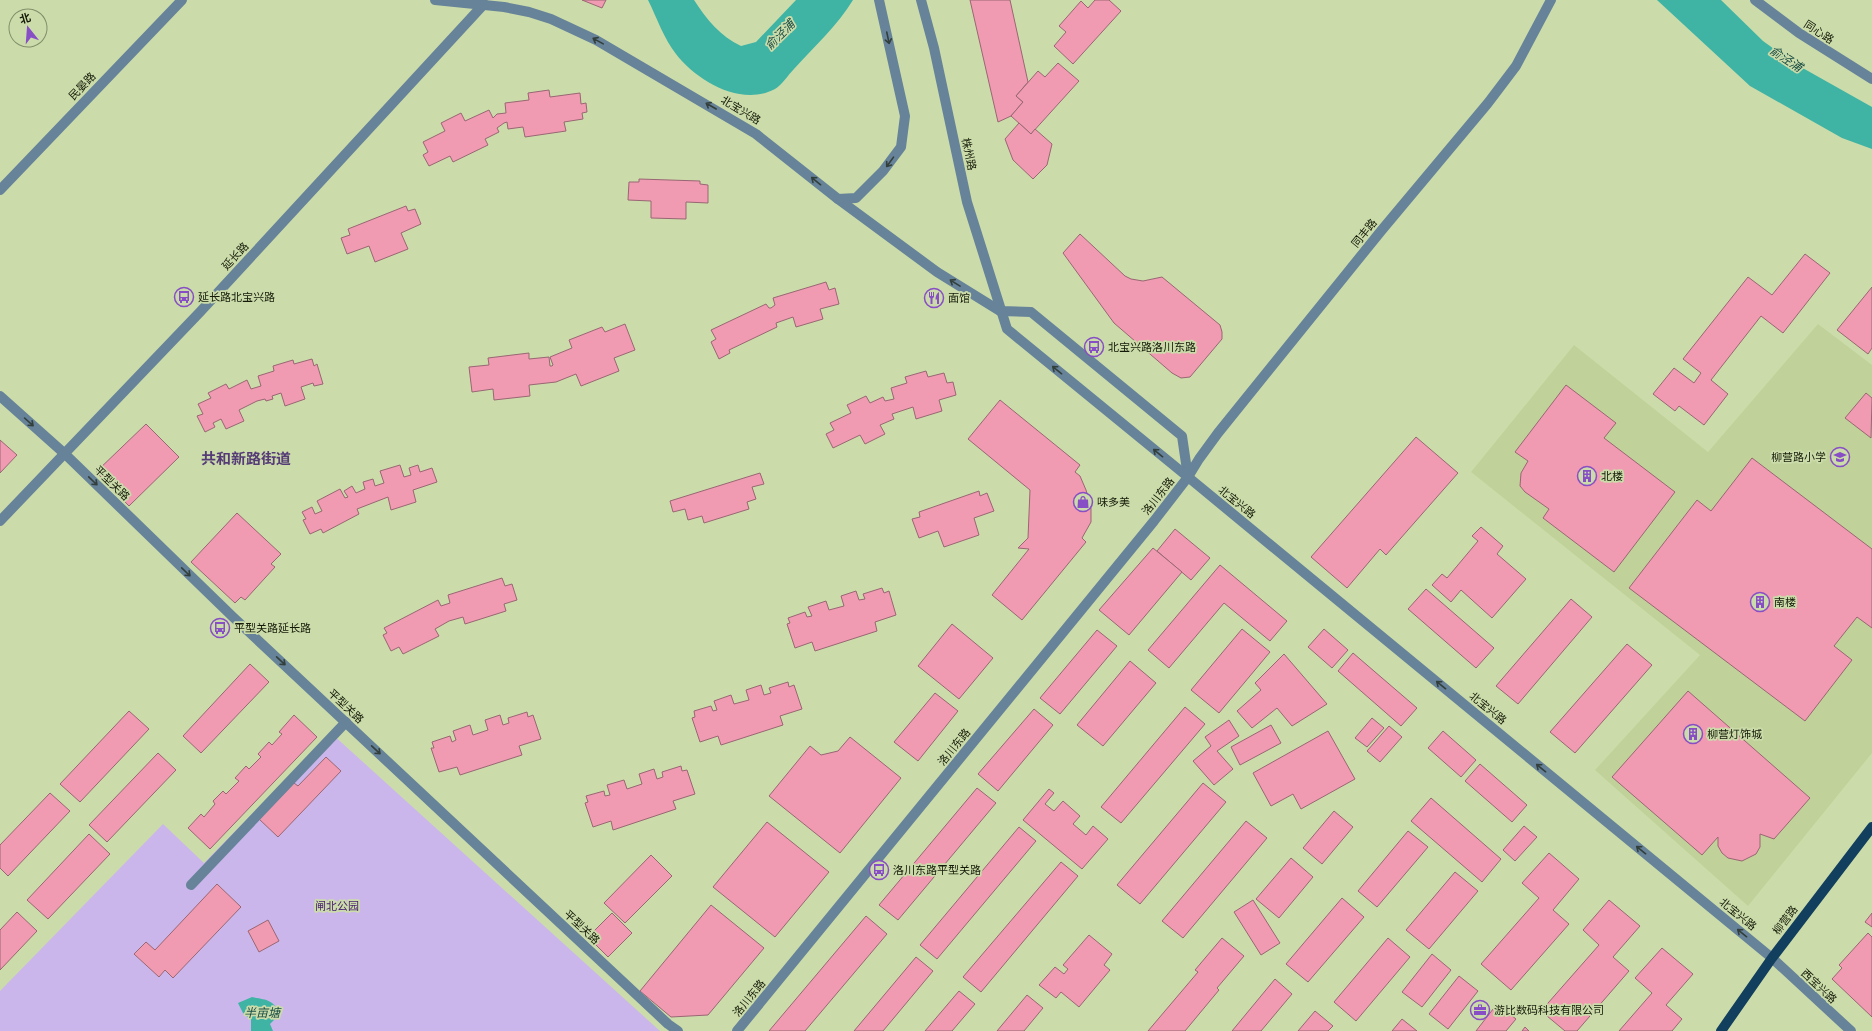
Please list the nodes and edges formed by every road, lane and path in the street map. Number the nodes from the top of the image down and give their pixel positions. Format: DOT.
graph roads {
  1 [pos="182,0"];
  2 [pos="435,0"];
  3 [pos="879,0"];
  4 [pos="921,0"];
  5 [pos="1551,0"];
  6 [pos="1755,0"];
  7 [pos="484,4"];
  8 [pos="1872,79"];
  9 [pos="0,190"];
  10 [pos="838,199"];
  11 [pos="1000,311"];
  12 [pos="0,396"];
  13 [pos="65,454"];
  14 [pos="1188,477"];
  15 [pos="0,521"];
  16 [pos="346,722"];
  17 [pos="1872,827"];
  18 [pos="191,885"];
  19 [pos="1772,958"];
  20 [pos="678,1031"];
  21 [pos="737,1031"];
  22 [pos="1721,1031"];
  23 [pos="1851,1031"];
  1 -- 9 [label="street, 民晏路"];
  2 -- 7 [label="street, 北宝兴路"];
  3 -- 10 [label="street, one-way"];
  4 -- 11 [label="street, 株州路"];
  5 -- 14 [label="street, 同丰路"];
  6 -- 8 [label="street, 同心路"];
  10 -- 7 [label="street, 北宝兴路, one-way"];
  7 -- 13 [label="street, 延长路"];
  11 -- 10 [label="street, 北宝兴路, one-way"];
  14 -- 11 [label="street, 北宝兴路, one-way"];
  11 -- 14 [label="street, 北宝兴路"];
  12 -- 13 [label="street, 平型关路, one-way"];
  13 -- 15 [label="street, 延长路"];
  13 -- 16 [label="street, 平型关路, one-way"];
  19 -- 14 [label="street, 北宝兴路, one-way"];
  14 -- 21 [label="street, 洛川东路"];
  16 -- 18 [label="street"];
  16 -- 20 [label="street, 平型关路, one-way"];
  17 -- 19 [label="main road, 柳营路"];
  19 -- 22 [label="main road, 柳营路"];
  19 -- 23 [label="street, 西宝兴路"];
}
